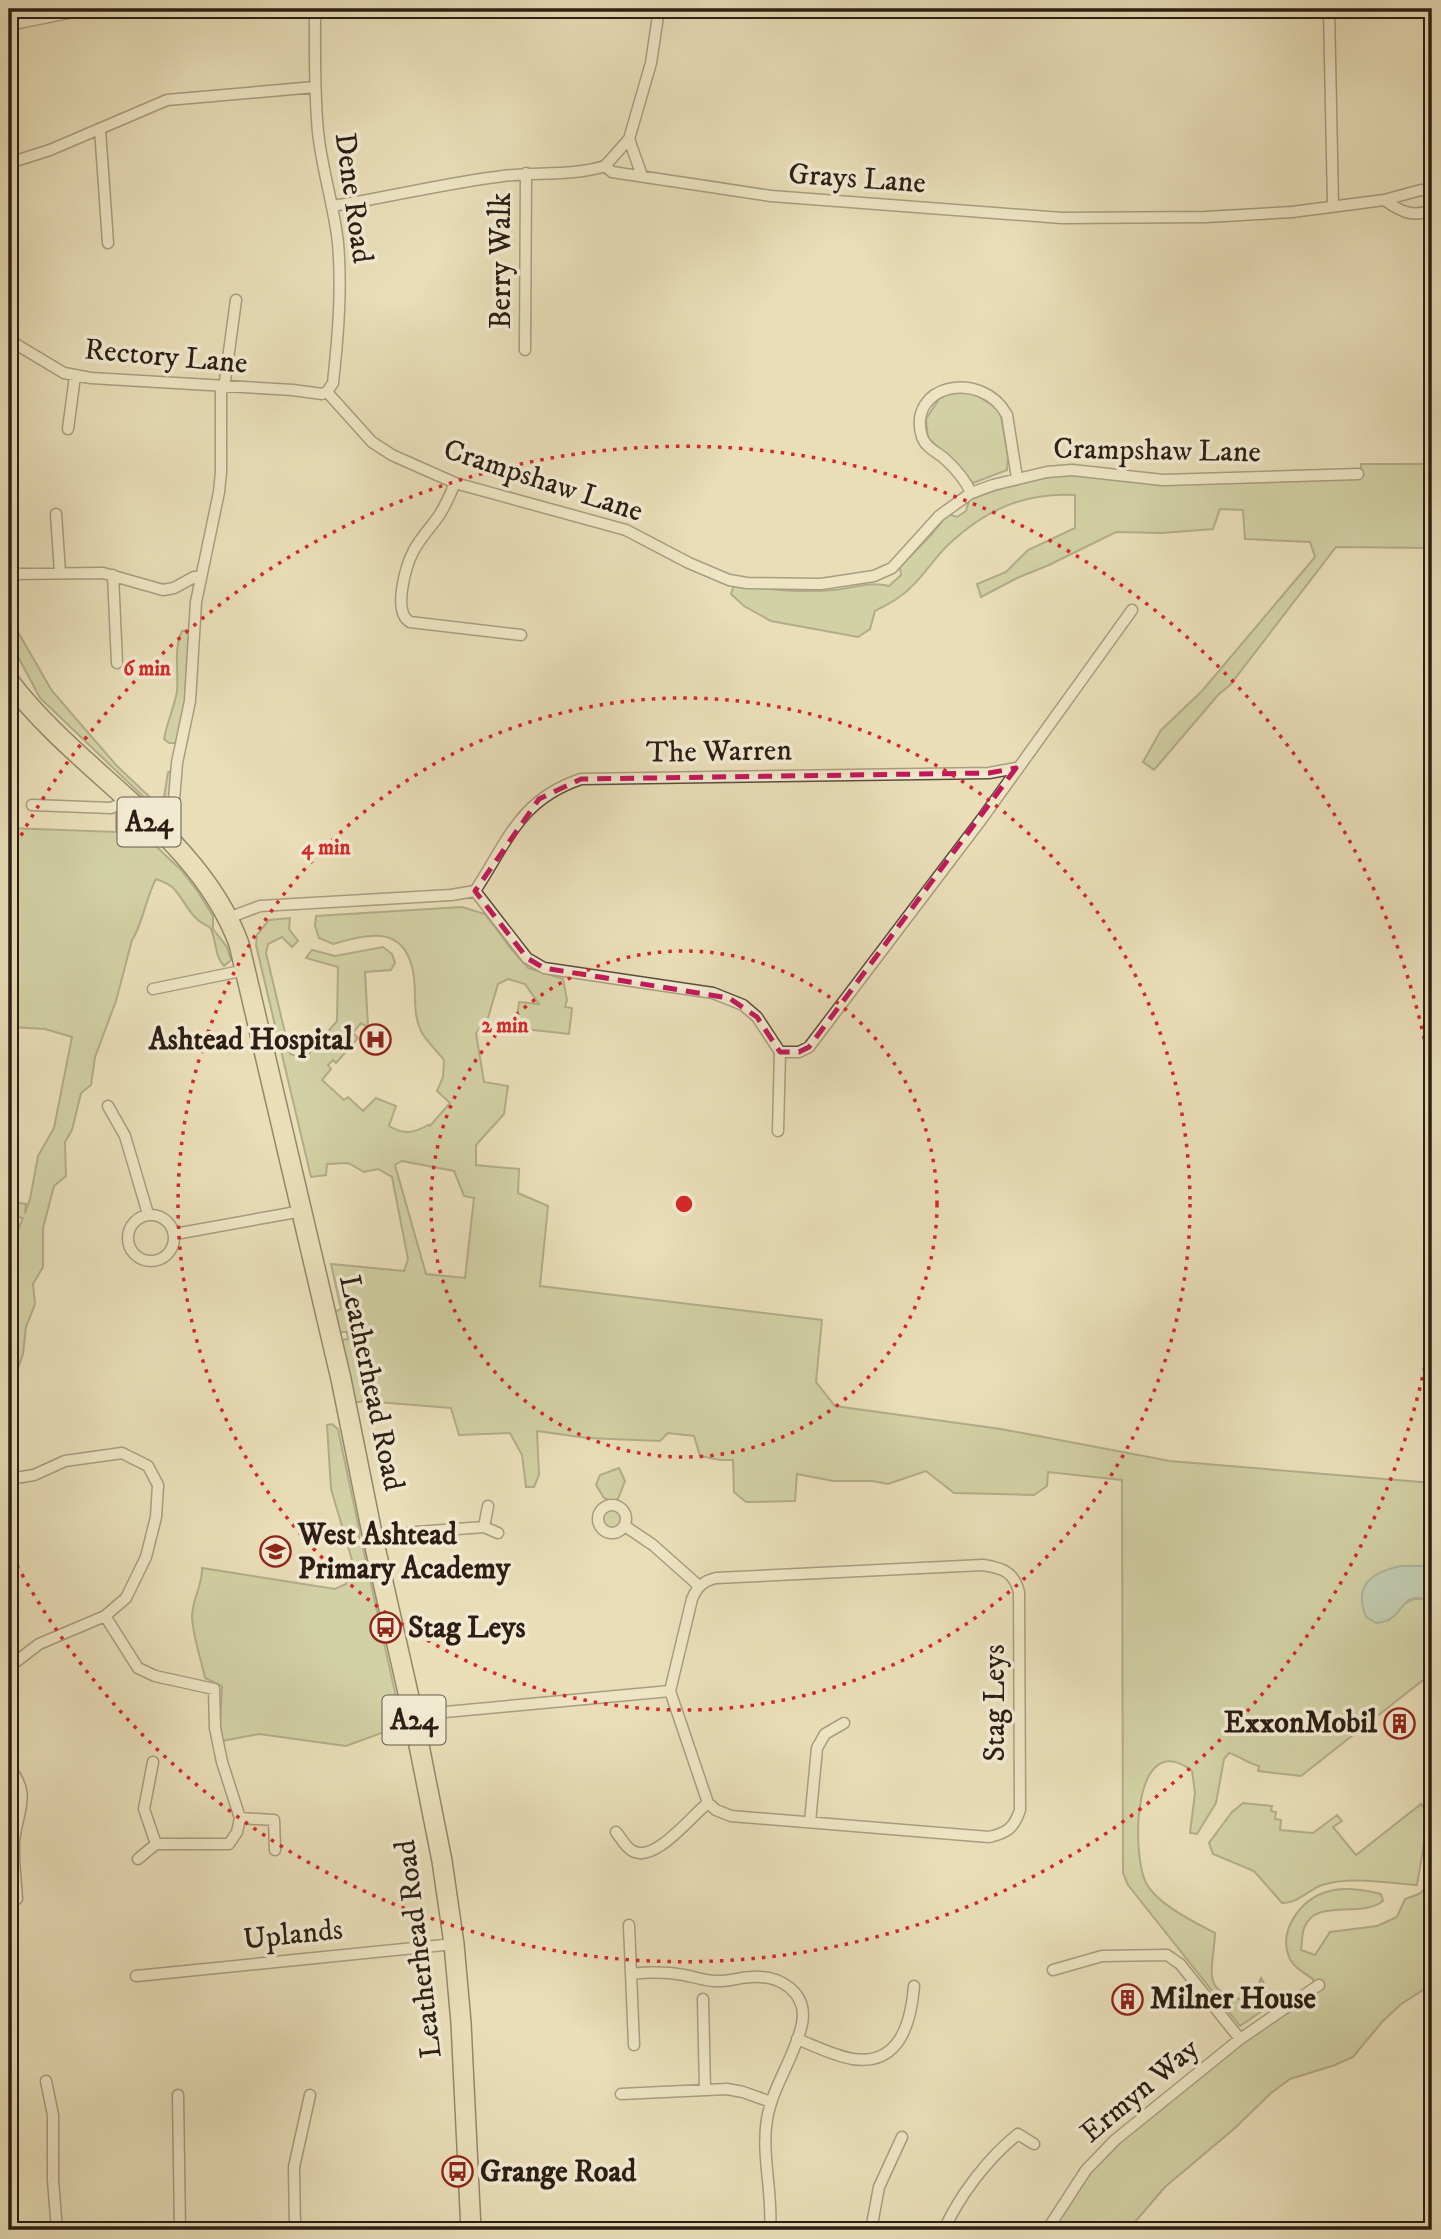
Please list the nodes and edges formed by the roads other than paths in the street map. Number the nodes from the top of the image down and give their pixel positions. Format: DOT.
graph roads {
  1 [pos="88,9"];
  2 [pos="314,9"];
  3 [pos="659,9"];
  4 [pos="1329,9"];
  5 [pos="9,25"];
  6 [pos="315,87"];
  7 [pos="100,129"];
  8 [pos="629,139"];
  9 [pos="9,163"];
  10 [pos="606,166"];
  11 [pos="526,173"];
  12 [pos="642,176"];
  13 [pos="1432,192"];
  14 [pos="1384,200"];
  15 [pos="1333,205"];
  16 [pos="333,206"];
  17 [pos="1432,210"];
  18 [pos="108,243"];
  19 [pos="236,300"];
  20 [pos="9,340"];
  21 [pos="525,349"];
  22 [pos="75,376"];
  23 [pos="222,388"];
  24 [pos="327,392"];
  25 [pos="68,429"];
  26 [pos="1358,474"];
  27 [pos="1017,478"];
  28 [pos="455,483"];
  29 [pos="971,493"];
  30 [pos="56,514"];
  31 [pos="60,573"];
  32 [pos="9,574"];
  33 [pos="114,575"];
  34 [pos="200,577"];
  35 [pos="1132,610"];
  36 [pos="521,635"];
  37 [pos="117,663"];
  38 [pos="9,681"];
  39 [pos="1016,768"];
  40 [pos="127,801"];
  41 [pos="32,805"];
  42 [pos="165,837"];
  43 [pos="475,891"];
  44 [pos="228,918"];
  45 [pos="246,970"];
  46 [pos="153,989"];
  47 [pos="780,1052"];
  48 [pos="108,1105"];
  49 [pos="778,1131"];
  50 [pos="302,1211"];
  51 [pos="148,1214"];
  52 [pos="175,1234"];
  53 [pos="9,1479"];
  54 [pos="488,1506"];
  55 [pos="625,1526"];
  56 [pos="484,1527"];
  57 [pos="498,1533"];
  58 [pos="373,1538"];
  59 [pos="699,1586"];
  60 [pos="105,1616"];
  61 [pos="9,1667"];
  62 [pos="670,1691"];
  63 [pos="413,1715"];
  64 [pos="844,1723"];
  65 [pos="153,1762"];
  66 [pos="9,1768"];
  67 [pos="708,1803"];
  68 [pos="240,1818"];
  69 [pos="810,1822"];
  70 [pos="616,1832"];
  71 [pos="156,1844"];
  72 [pos="275,1850"];
  73 [pos="138,1858"];
  74 [pos="18,1899"];
  75 [pos="629,1925"];
  76 [pos="454,1944"];
  77 [pos="1053,1970"];
  78 [pos="631,1973"];
  79 [pos="136,1976"];
  80 [pos="1319,1985"];
  81 [pos="914,1986"];
  82 [pos="703,1999"];
  83 [pos="797,2039"];
  84 [pos="1240,2039"];
  85 [pos="634,2045"];
  86 [pos="46,2081"];
  87 [pos="705,2090"];
  88 [pos="621,2094"];
  89 [pos="178,2095"];
  90 [pos="310,2095"];
  91 [pos="771,2102"];
  92 [pos="902,2137"];
  93 [pos="1034,2144"];
  94 [pos="57,2230"];
  95 [pos="180,2230"];
  96 [pos="295,2230"];
  97 [pos="471,2230"];
  98 [pos="770,2230"];
  99 [pos="871,2230"];
  100 [pos="944,2230"];
  101 [pos="1047,2230"];
  1 -- 5 [label="street"];
  2 -- 6 [label="street, Dene Road"];
  3 -- 8 [label="street"];
  4 -- 15 [label="street"];
  6 -- 7 [label="street"];
  6 -- 16 [label="street, Dene Road"];
  7 -- 9 [label="street"];
  7 -- 18 [label="street"];
  8 -- 10 [label="street"];
  8 -- 12 [label="street"];
  10 -- 11 [label="street, Grays Lane"];
  10 -- 12 [label="street, Grays Lane"];
  11 -- 16 [label="street, Grays Lane"];
  11 -- 21 [label="street, Berry Walk"];
  12 -- 15 [label="street, Grays Lane"];
  13 -- 14 [label="street, Grays Lane"];
  14 -- 15 [label="street, Grays Lane"];
  14 -- 17 [label="street"];
  16 -- 24 [label="street, Dene Road"];
  19 -- 23 [label="street"];
  20 -- 22 [label="street, Rectory Lane"];
  22 -- 23 [label="street, Rectory Lane"];
  22 -- 25 [label="street"];
  23 -- 24 [label="street, Rectory Lane"];
  23 -- 34 [label="street"];
  24 -- 28 [label="street, Crampshaw Lane"];
  26 -- 27 [label="street, Crampshaw Lane"];
  27 -- 29 [label="street, Crampshaw Lane"];
  27 -- 29 [label="street"];
  28 -- 29 [label="street, Crampshaw Lane"];
  28 -- 36 [label="street"];
  30 -- 31 [label="street"];
  31 -- 32 [label="street"];
  31 -- 33 [label="street"];
  33 -- 34 [label="street"];
  33 -- 37 [label="street"];
  34 -- 42 [label="street"];
  35 -- 39 [label="street"];
  38 -- 40 [label="highway, Leatherhead Road / A24"];
  39 -- 43 [label="street, The Warren"];
  39 -- 47 [label="street"];
  40 -- 41 [label="street"];
  40 -- 42 [label="highway, Leatherhead Road / A24"];
  42 -- 44 [label="highway, Leatherhead Road / A24"];
  43 -- 44 [label="street"];
  43 -- 47 [label="street"];
  44 -- 45 [label="highway, Leatherhead Road / A24"];
  45 -- 46 [label="street"];
  45 -- 50 [label="highway, Leatherhead Road / A24"];
  47 -- 49 [label="street"];
  48 -- 51 [label="street"];
  50 -- 52 [label="street"];
  50 -- 58 [label="highway, Leatherhead Road / A24"];
  51 -- 52 [label="street"];
  51 -- 52 [label="street"];
  53 -- 60 [label="street"];
  54 -- 56 [label="street"];
  55 -- 59 [label="street"];
  56 -- 57 [label="street"];
  56 -- 58 [label="street"];
  58 -- 63 [label="highway, Leatherhead Road / A24"];
  59 -- 62 [label="street"];
  59 -- 69 [label="street, Stag Leys"];
  60 -- 61 [label="street"];
  60 -- 68 [label="street"];
  62 -- 63 [label="street"];
  62 -- 67 [label="street"];
  63 -- 76 [label="highway, Leatherhead Road / A24"];
  64 -- 69 [label="street"];
  65 -- 71 [label="street"];
  66 -- 74 [label="street"];
  67 -- 69 [label="street, Stag Leys"];
  67 -- 70 [label="street"];
  68 -- 71 [label="street"];
  68 -- 72 [label="street"];
  71 -- 73 [label="street"];
  75 -- 78 [label="street"];
  76 -- 79 [label="street, Uplands"];
  76 -- 97 [label="highway, Leatherhead Road / A24"];
  77 -- 84 [label="street"];
  78 -- 83 [label="street"];
  78 -- 85 [label="street"];
  80 -- 84 [label="street, Ermyn Way"];
  81 -- 83 [label="street"];
  82 -- 87 [label="street"];
  83 -- 91 [label="street"];
  84 -- 101 [label="street, Ermyn Way"];
  86 -- 94 [label="street"];
  87 -- 88 [label="street"];
  87 -- 91 [label="street"];
  89 -- 95 [label="street"];
  90 -- 96 [label="street"];
  91 -- 98 [label="street"];
  92 -- 99 [label="street"];
  93 -- 100 [label="street"];
}
